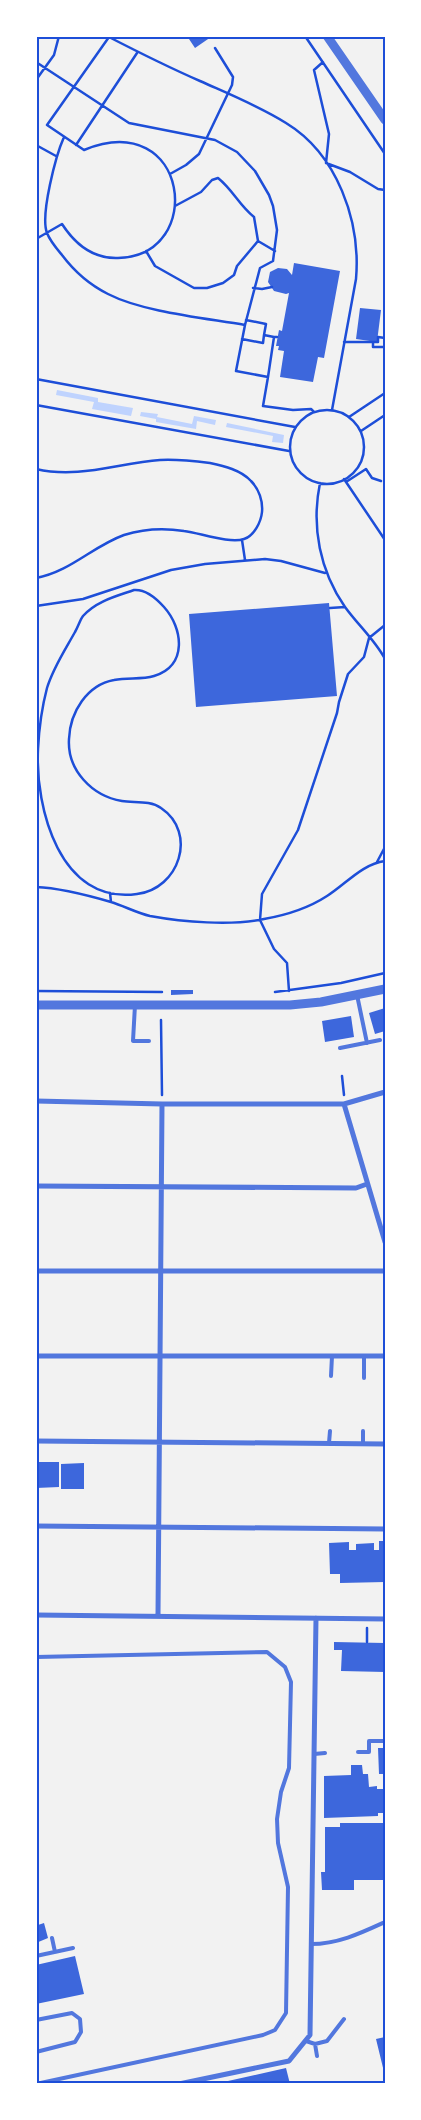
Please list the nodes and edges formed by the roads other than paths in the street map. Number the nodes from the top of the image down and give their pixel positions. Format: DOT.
graph roads {
  1 [pos="327,36"];
  2 [pos="385,120"];
  3 [pos="385,989"];
  4 [pos="357,995"];
  5 [pos="36,1005"];
  6 [pos="135,1005"];
  7 [pos="380,1040"];
  8 [pos="149,1041"];
  9 [pos="366,1043"];
  10 [pos="340,1048"];
  11 [pos="385,1092"];
  12 [pos="36,1101"];
  13 [pos="162,1104"];
  14 [pos="344,1104"];
  15 [pos="367,1184"];
  16 [pos="36,1186"];
  17 [pos="161,1188"];
  18 [pos="385,1242"];
  19 [pos="36,1271"];
  20 [pos="385,1271"];
  21 [pos="160,1272"];
  22 [pos="36,1356"];
  23 [pos="160,1356"];
  24 [pos="332,1356"];
  25 [pos="364,1356"];
  26 [pos="385,1356"];
  27 [pos="331,1376"];
  28 [pos="364,1378"];
  29 [pos="330,1431"];
  30 [pos="363,1431"];
  31 [pos="36,1441"];
  32 [pos="159,1442"];
  33 [pos="329,1443"];
  34 [pos="363,1444"];
  35 [pos="385,1444"];
  36 [pos="36,1526"];
  37 [pos="158,1528"];
  38 [pos="385,1529"];
  39 [pos="36,1615"];
  40 [pos="158,1616"];
  41 [pos="316,1618"];
  42 [pos="385,1619"];
  43 [pos="36,1657"];
  44 [pos="385,1741"];
  45 [pos="358,1752"];
  46 [pos="325,1753"];
  47 [pos="314,1754"];
  48 [pos="384,1924"];
  49 [pos="52,1938"];
  50 [pos="311,1944"];
  51 [pos="73,1948"];
  52 [pos="55,1952"];
  53 [pos="36,1956"];
  54 [pos="344,2019"];
  55 [pos="36,2020"];
  56 [pos="306,2041"];
  57 [pos="315,2044"];
  58 [pos="36,2052"];
  59 [pos="317,2056"];
  60 [pos="36,2084"];
  61 [pos="179,2084"];
  1 -- 2 [label="street"];
  3 -- 4 [label="street"];
  4 -- 6 [label="street"];
  4 -- 9 [label="lane"];
  5 -- 6 [label="street"];
  6 -- 8 [label="lane"];
  7 -- 9 [label="lane"];
  9 -- 10 [label="lane"];
  11 -- 14 [label="street"];
  12 -- 13 [label="street"];
  13 -- 14 [label="street"];
  13 -- 17 [label="street"];
  14 -- 15 [label="street"];
  15 -- 17 [label="street"];
  15 -- 18 [label="street"];
  16 -- 17 [label="street"];
  17 -- 21 [label="street"];
  19 -- 21 [label="street"];
  20 -- 21 [label="street"];
  21 -- 23 [label="street"];
  22 -- 23 [label="street"];
  23 -- 24 [label="street"];
  23 -- 32 [label="street"];
  24 -- 25 [label="street"];
  24 -- 27 [label="lane"];
  25 -- 26 [label="street"];
  25 -- 28 [label="lane"];
  29 -- 33 [label="lane"];
  30 -- 34 [label="lane"];
  31 -- 32 [label="street"];
  32 -- 33 [label="street"];
  32 -- 37 [label="street"];
  33 -- 34 [label="street"];
  34 -- 35 [label="street"];
  36 -- 37 [label="street"];
  37 -- 38 [label="street"];
  37 -- 40 [label="street"];
  39 -- 40 [label="street"];
  40 -- 41 [label="street"];
  41 -- 42 [label="street"];
  41 -- 47 [label="street"];
  43 -- 60 [label="lane"];
  44 -- 45 [label="lane"];
  46 -- 47 [label="lane"];
  47 -- 50 [label="street"];
  48 -- 50 [label="lane"];
  49 -- 52 [label="lane"];
  50 -- 56 [label="street"];
  51 -- 52 [label="lane"];
  52 -- 53 [label="lane"];
  54 -- 57 [label="lane"];
  55 -- 58 [label="lane"];
  56 -- 57 [label="lane"];
  56 -- 61 [label="street"];
  57 -- 59 [label="lane"];
}
